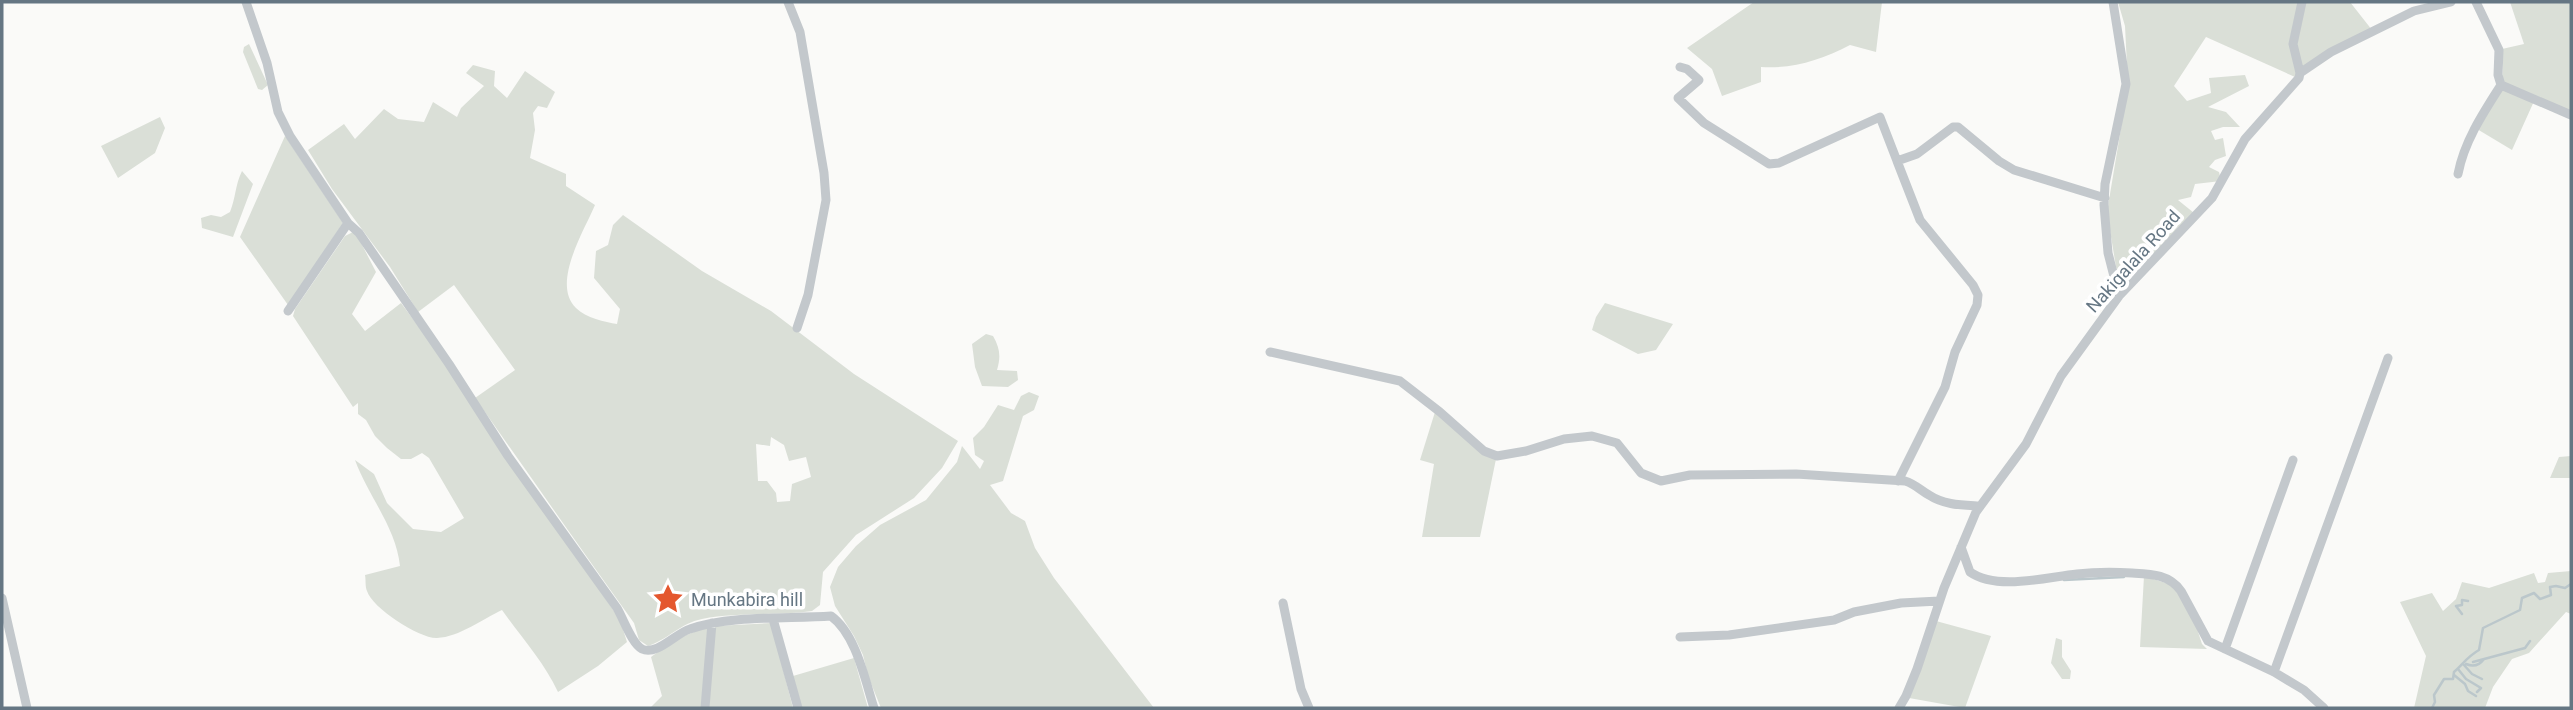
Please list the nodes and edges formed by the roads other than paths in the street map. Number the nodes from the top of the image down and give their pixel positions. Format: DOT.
graph roads {
  1 [pos="246,2"];
  2 [pos="788,2"];
  3 [pos="2113,2"];
  4 [pos="2302,2"];
  5 [pos="2451,2"];
  6 [pos="2476,2"];
  7 [pos="1680,67"];
  8 [pos="2301,72"];
  9 [pos="2501,85"];
  10 [pos="2571,115"];
  11 [pos="1897,161"];
  12 [pos="2458,174"];
  13 [pos="2105,198"];
  14 [pos="348,223"];
  15 [pos="2119,296"];
  16 [pos="288,311"];
  17 [pos="797,328"];
  18 [pos="1270,352"];
  19 [pos="2388,358"];
  20 [pos="2293,460"];
  21 [pos="1898,481"];
  22 [pos="1979,506"];
  23 [pos="1961,547"];
  24 [pos="1970,572"];
  25 [pos="1949,576"];
  26 [pos="2,598"];
  27 [pos="1939,601"];
  28 [pos="1283,603"];
  29 [pos="773,619"];
  30 [pos="712,622"];
  31 [pos="1679,637"];
  32 [pos="2225,649"];
  33 [pos="2274,672"];
  34 [pos="2319,706"];
  35 [pos="27,708"];
  36 [pos="705,708"];
  37 [pos="798,708"];
  38 [pos="873,708"];
  39 [pos="1310,708"];
  40 [pos="1899,708"];
  1 -- 14 [label="street"];
  2 -- 17 [label="street"];
  3 -- 13 [label="street"];
  4 -- 8 [label="street"];
  5 -- 8 [label="street, Nakigalala Road"];
  6 -- 9 [label="street"];
  7 -- 11 [label="street"];
  8 -- 15 [label="street, Nakigalala Road"];
  9 -- 10 [label="street"];
  9 -- 12 [label="street"];
  11 -- 13 [label="street"];
  11 -- 21 [label="street"];
  13 -- 15 [label="street"];
  14 -- 16 [label="street"];
  14 -- 30 [label="street"];
  15 -- 22 [label="street, Nakigalala Road"];
  18 -- 21 [label="street"];
  19 -- 33 [label="street"];
  20 -- 32 [label="street"];
  21 -- 22 [label="street"];
  22 -- 23 [label="street, Nakigalala Road"];
  23 -- 24 [label="street"];
  23 -- 25 [label="street, Nakigalala Road"];
  24 -- 25 [label="street"];
  24 -- 32 [label="street"];
  25 -- 27 [label="street, Nakigalala Road"];
  26 -- 35 [label="street"];
  27 -- 31 [label="street"];
  27 -- 40 [label="street, Nakigalala Road"];
  28 -- 39 [label="street"];
  29 -- 30 [label="street"];
  29 -- 37 [label="street"];
  29 -- 38 [label="street"];
  30 -- 36 [label="street"];
  32 -- 33 [label="street"];
  33 -- 34 [label="street"];
}
